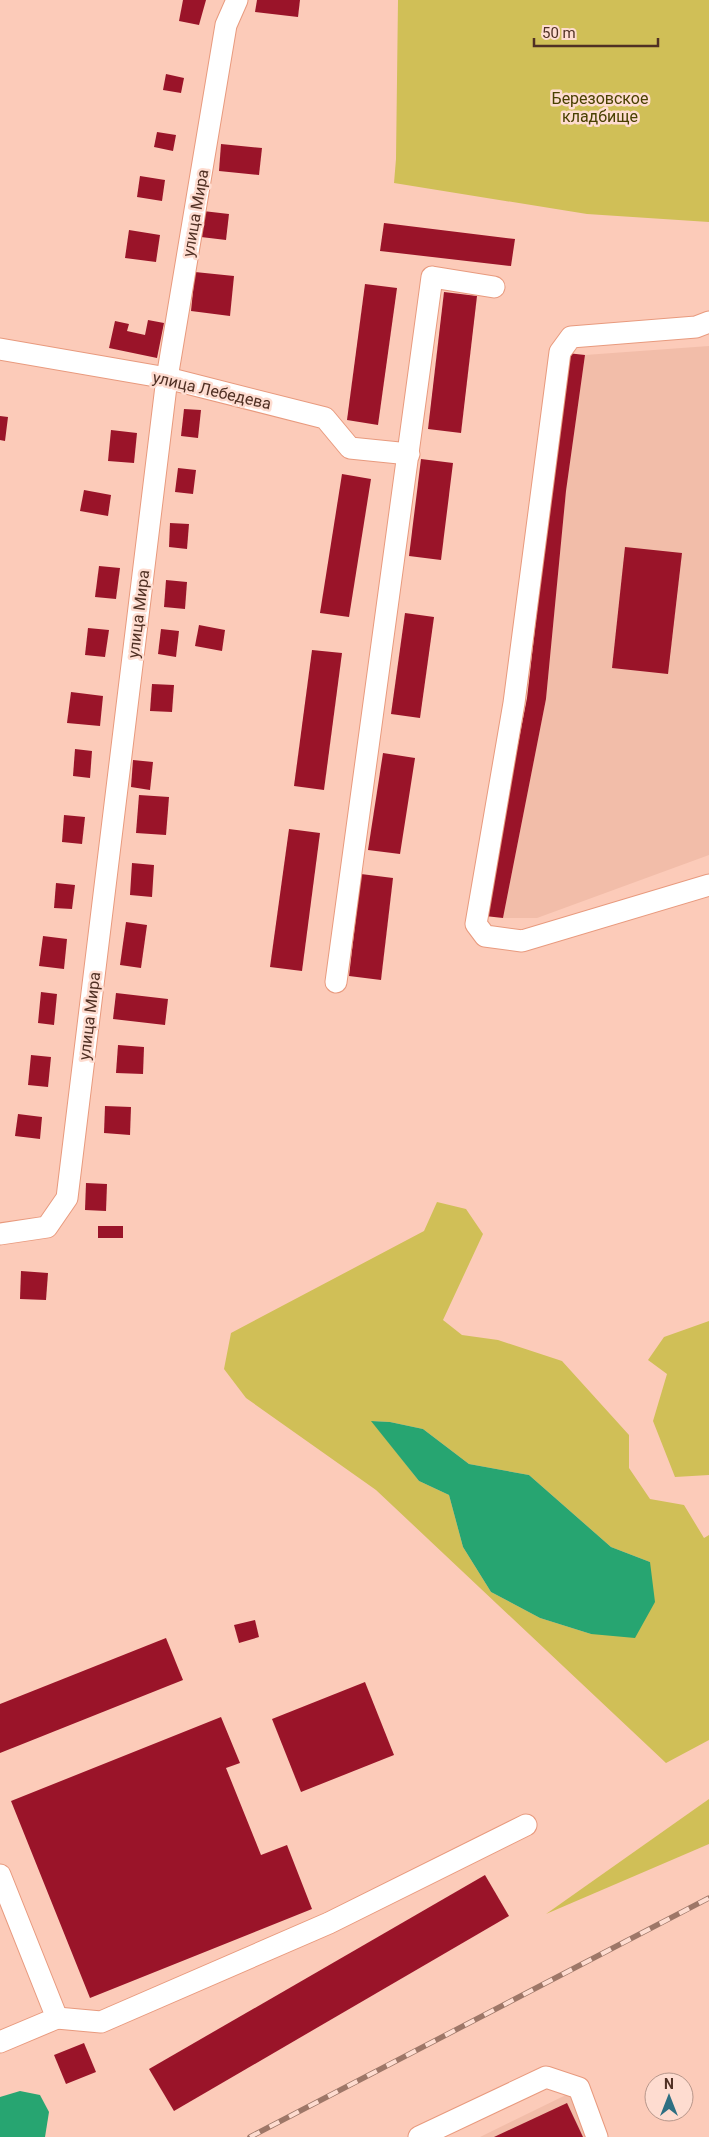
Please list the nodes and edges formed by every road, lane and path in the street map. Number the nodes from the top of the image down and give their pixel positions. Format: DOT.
graph roads {
  1 [pos="237,0"];
  2 [pos="494,287"];
  3 [pos="709,322"];
  4 [pos="0,349"];
  5 [pos="167,378"];
  6 [pos="410,454"];
  7 [pos="709,885"];
  8 [pos="336,982"];
  9 [pos="0,1234"];
  10 [pos="526,1825"];
  11 [pos="0,1875"];
  12 [pos="58,2018"];
  13 [pos="0,2042"];
  14 [pos="420,2137"];
  15 [pos="597,2137"];
  1 -- 5 [label="street, улица Мира"];
  2 -- 6 [label="street"];
  3 -- 7 [label="street"];
  4 -- 5 [label="street, улица Лебедева"];
  5 -- 6 [label="street, улица Лебедева"];
  5 -- 9 [label="street, улица Мира"];
  6 -- 8 [label="street"];
  10 -- 12 [label="street"];
  11 -- 12 [label="street"];
  12 -- 13 [label="street"];
  14 -- 15 [label="street"];
}
